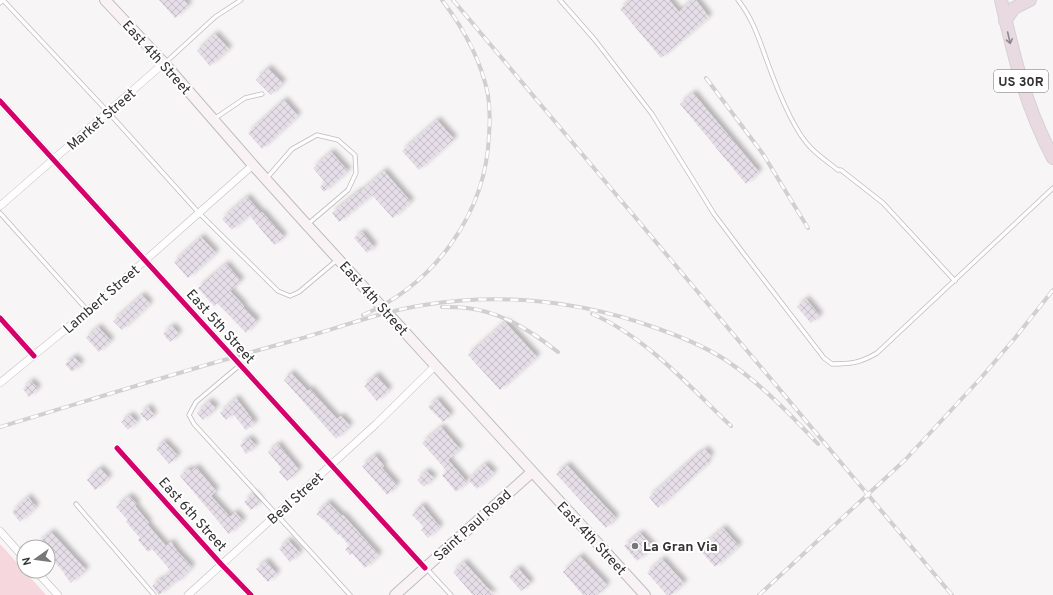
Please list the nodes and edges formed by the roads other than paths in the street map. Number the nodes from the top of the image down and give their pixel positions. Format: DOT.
graph roads {
  1 [pos="104,0"];
  2 [pos="241,0"];
  3 [pos="560,0"];
  4 [pos="738,0"];
  5 [pos="1001,0"];
  6 [pos="1030,0"];
  7 [pos="0,3"];
  8 [pos="1006,21"];
  9 [pos="164,63"];
  10 [pos="262,94"];
  11 [pos="0,101"];
  12 [pos="108,112"];
  13 [pos="213,120"];
  14 [pos="1053,158"];
  15 [pos="54,160"];
  16 [pos="252,166"];
  17 [pos="265,179"];
  18 [pos="1053,188"];
  19 [pos="0,206"];
  20 [pos="0,213"];
  21 [pos="199,213"];
  22 [pos="307,225"];
  23 [pos="338,259"];
  24 [pos="145,261"];
  25 [pos="955,281"];
  26 [pos="88,312"];
  27 [pos="0,318"];
  28 [pos="34,356"];
  29 [pos="240,365"];
  30 [pos="435,366"];
  31 [pos="0,383"];
  32 [pos="117,448"];
  33 [pos="331,465"];
  34 [pos="532,472"];
  35 [pos="76,504"];
  36 [pos="276,514"];
  37 [pos="0,531"];
  38 [pos="16,549"];
  39 [pos="222,564"];
  40 [pos="425,568"];
  41 [pos="43,579"];
  42 [pos="58,595"];
  43 [pos="154,595"];
  44 [pos="188,595"];
  45 [pos="251,595"];
  46 [pos="350,595"];
  47 [pos="395,595"];
  48 [pos="451,595"];
  49 [pos="645,595"];
  1 -- 9 [label="main road, East 4th Street"];
  2 -- 9 [label="lane"];
  3 -- 25 [label="lane"];
  4 -- 25 [label="lane"];
  5 -- 8 [label="highway, US 30R"];
  6 -- 8 [label="highway"];
  7 -- 12 [label="lane"];
  8 -- 14 [label="highway, US 30R, one-way"];
  9 -- 12 [label="street, Market Street"];
  9 -- 13 [label="main road, East 4th Street"];
  10 -- 13 [label="lane"];
  11 -- 15 [label="street, East 5th Street"];
  12 -- 15 [label="street, Market Street"];
  12 -- 21 [label="lane"];
  13 -- 16 [label="main road, East 4th Street"];
  15 -- 19 [label="street, Market Street"];
  15 -- 24 [label="street, East 5th Street"];
  16 -- 17 [label="main road, East 4th Street"];
  16 -- 21 [label="street, Lambert Street"];
  17 -- 22 [label="main road, East 4th Street"];
  17 -- 22 [label="lane"];
  18 -- 25 [label="lane"];
  20 -- 26 [label="lane"];
  21 -- 23 [label="lane"];
  21 -- 24 [label="street, Lambert Street"];
  22 -- 23 [label="main road, East 4th Street"];
  23 -- 30 [label="main road, East 4th Street"];
  24 -- 26 [label="street, Lambert Street"];
  24 -- 29 [label="street, East 5th Street"];
  26 -- 28 [label="street, Lambert Street"];
  27 -- 28 [label="street"];
  28 -- 31 [label="street, Lambert Street"];
  29 -- 33 [label="street, East 5th Street"];
  29 -- 36 [label="lane"];
  30 -- 33 [label="street, Beal Street"];
  30 -- 34 [label="main road, East 4th Street"];
  32 -- 39 [label="street, East 6th Street"];
  33 -- 36 [label="street, Beal Street"];
  33 -- 40 [label="street, East 5th Street"];
  34 -- 40 [label="main road, Saint Paul Road"];
  34 -- 49 [label="main road, East 4th Street"];
  35 -- 43 [label="lane"];
  36 -- 39 [label="street, Beal Street"];
  36 -- 46 [label="lane"];
  37 -- 38 [label="street"];
  39 -- 44 [label="street, Beal Street"];
  39 -- 45 [label="street, East 6th Street"];
  40 -- 47 [label="main road, Saint Paul Road"];
  40 -- 48 [label="lane, East 5th Street"];
  41 -- 42 [label="street"];
}
